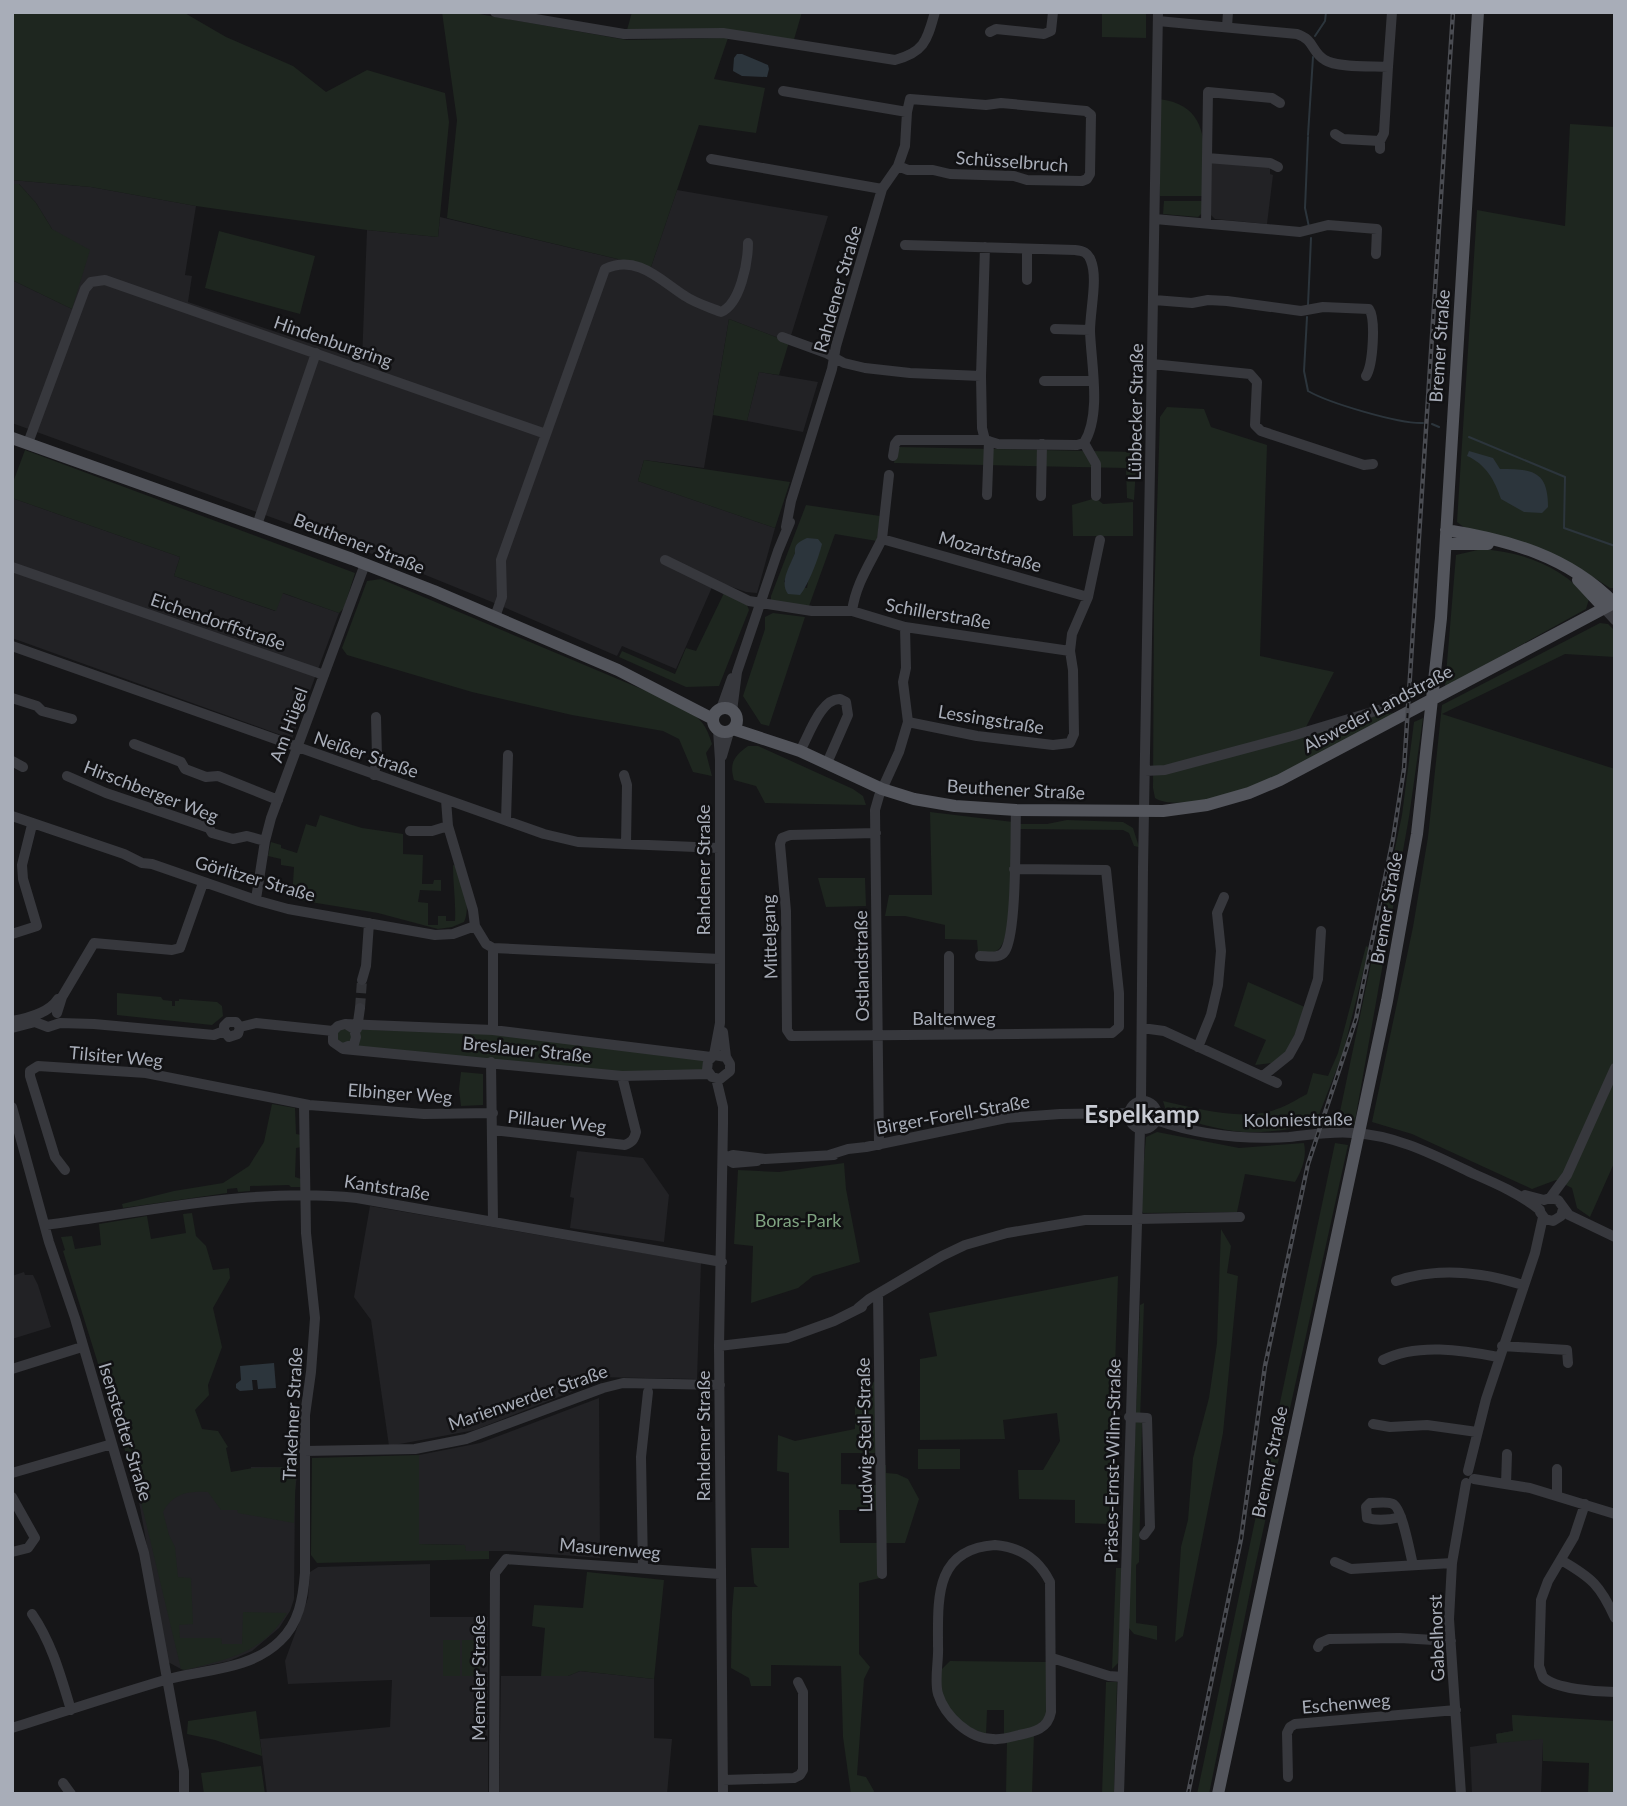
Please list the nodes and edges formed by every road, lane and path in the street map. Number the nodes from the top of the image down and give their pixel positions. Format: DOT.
graph roads {
  1 [pos="495,12"];
  2 [pos="935,12"];
  3 [pos="1053,12"];
  4 [pos="1228,12"];
  5 [pos="1392,12"];
  6 [pos="1478,12"];
  7 [pos="1158,17"];
  8 [pos="1227,27"];
  9 [pos="990,32"];
  10 [pos="1388,67"];
  11 [pos="783,92"];
  12 [pos="910,99"];
  13 [pos="1280,103"];
  14 [pos="906,112"];
  15 [pos="1335,135"];
  16 [pos="1208,158"];
  17 [pos="711,159"];
  18 [pos="898,166"];
  19 [pos="1278,167"];
  20 [pos="882,189"];
  21 [pos="1155,219"];
  22 [pos="1206,223"];
  23 [pos="748,243"];
  24 [pos="905,246"];
  25 [pos="985,247"];
  26 [pos="1027,249"];
  27 [pos="1376,254"];
  28 [pos="1027,280"];
  29 [pos="1154,300"];
  30 [pos="1055,329"];
  31 [pos="1090,330"];
  32 [pos="782,337"];
  33 [pos="316,354"];
  34 [pos="834,358"];
  35 [pos="1152,364"];
  36 [pos="981,376"];
  37 [pos="1366,376"];
  38 [pos="1044,381"];
  39 [pos="1093,381"];
  40 [pos="546,434"];
  41 [pos="12,438"];
  42 [pos="987,440"];
  43 [pos="28,443"];
  44 [pos="1084,443"];
  45 [pos="1042,444"];
  46 [pos="893,456"];
  47 [pos="1373,464"];
  48 [pos="889,475"];
  49 [pos="987,495"];
  50 [pos="1041,496"];
  51 [pos="1096,496"];
  52 [pos="257,525"];
  53 [pos="1446,537"];
  54 [pos="883,539"];
  55 [pos="1100,540"];
  56 [pos="664,559"];
  57 [pos="365,564"];
  58 [pos="12,567"];
  59 [pos="1088,597"];
  60 [pos="760,604"];
  61 [pos="1612,604"];
  62 [pos="852,611"];
  63 [pos="495,617"];
  64 [pos="1615,620"];
  65 [pos="905,627"];
  66 [pos="12,646"];
  67 [pos="1070,651"];
  68 [pos="324,676"];
  69 [pos="12,698"];
  70 [pos="1394,699"];
  71 [pos="376,717"];
  72 [pos="72,719"];
  73 [pos="725,720"];
  74 [pos="908,722"];
  75 [pos="134,744"];
  76 [pos="298,748"];
  77 [pos="800,751"];
  78 [pos="508,755"];
  79 [pos="12,761"];
  80 [pos="827,763"];
  81 [pos="23,767"];
  82 [pos="1145,771"];
  83 [pos="374,775"];
  84 [pos="624,775"];
  85 [pos="67,776"];
  86 [pos="882,789"];
  87 [pos="278,800"];
  88 [pos="446,800"];
  89 [pos="1016,810"];
  90 [pos="1144,812"];
  91 [pos="12,816"];
  92 [pos="506,820"];
  93 [pos="32,825"];
  94 [pos="448,826"];
  95 [pos="410,831"];
  96 [pos="876,833"];
  97 [pos="265,841"];
  98 [pos="626,844"];
  99 [pos="719,848"];
  100 [pos="1014,869"];
  101 [pos="203,883"];
  102 [pos="1224,897"];
  103 [pos="256,899"];
  104 [pos="369,923"];
  105 [pos="475,926"];
  106 [pos="1321,931"];
  107 [pos="12,934"];
  108 [pos="493,948"];
  109 [pos="949,956"];
  110 [pos="980,956"];
  111 [pos="720,959"];
  112 [pos="362,980"];
  113 [pos="360,1008"];
  114 [pos="51,1016"];
  115 [pos="12,1021"];
  116 [pos="720,1023"];
  117 [pos="12,1028"];
  118 [pos="357,1028"];
  119 [pos="1142,1028"];
  120 [pos="493,1030"];
  121 [pos="333,1031"];
  122 [pos="879,1035"];
  123 [pos="949,1035"];
  124 [pos="791,1036"];
  125 [pos="1198,1046"];
  126 [pos="342,1048"];
  127 [pos="713,1056"];
  128 [pos="726,1057"];
  129 [pos="491,1062"];
  130 [pos="1615,1068"];
  131 [pos="622,1076"];
  132 [pos="712,1076"];
  133 [pos="1263,1076"];
  134 [pos="1277,1083"];
  135 [pos="1141,1101"];
  136 [pos="304,1105"];
  137 [pos="12,1107"];
  138 [pos="493,1113"];
  139 [pos="1129,1113"];
  140 [pos="1157,1120"];
  141 [pos="1140,1129"];
  142 [pos="493,1130"];
  143 [pos="879,1145"];
  144 [pos="724,1158"];
  145 [pos="65,1170"];
  146 [pos="305,1194"];
  147 [pos="1551,1210"];
  148 [pos="1240,1217"];
  149 [pos="1135,1220"];
  150 [pos="493,1222"];
  151 [pos="45,1225"];
  152 [pos="1615,1237"];
  153 [pos="722,1262"];
  154 [pos="1396,1281"];
  155 [pos="1523,1285"];
  156 [pos="878,1295"];
  157 [pos="719,1346"];
  158 [pos="1502,1346"];
  159 [pos="82,1347"];
  160 [pos="1499,1357"];
  161 [pos="1383,1360"];
  162 [pos="1568,1363"];
  163 [pos="12,1369"];
  164 [pos="720,1385"];
  165 [pos="648,1392"];
  166 [pos="1129,1417"];
  167 [pos="1373,1424"];
  168 [pos="1477,1432"];
  169 [pos="112,1444"];
  170 [pos="304,1451"];
  171 [pos="1507,1454"];
  172 [pos="1557,1469"];
  173 [pos="12,1473"];
  174 [pos="1469,1478"];
  175 [pos="1506,1484"];
  176 [pos="1557,1496"];
  177 [pos="12,1497"];
  178 [pos="1585,1504"];
  179 [pos="1615,1514"];
  180 [pos="1401,1517"];
  181 [pos="1144,1535"];
  182 [pos="12,1552"];
  183 [pos="1561,1560"];
  184 [pos="1335,1562"];
  185 [pos="1452,1563"];
  186 [pos="500,1564"];
  187 [pos="1413,1564"];
  188 [pos="643,1568"];
  189 [pos="720,1574"];
  190 [pos="882,1574"];
  191 [pos="33,1614"];
  192 [pos="1615,1618"];
  193 [pos="1451,1641"];
  194 [pos="1318,1647"];
  195 [pos="1052,1658"];
  196 [pos="1122,1677"];
  197 [pos="168,1679"];
  198 [pos="798,1682"];
  199 [pos="1615,1692"];
  200 [pos="71,1710"];
  201 [pos="1456,1710"];
  202 [pos="12,1728"];
  203 [pos="184,1771"];
  204 [pos="1288,1777"];
  205 [pos="723,1780"];
  206 [pos="63,1783"];
  207 [pos="71,1794"];
  208 [pos="184,1794"];
  209 [pos="192,1794"];
  210 [pos="494,1794"];
  211 [pos="723,1794"];
  212 [pos="1119,1794"];
  213 [pos="1218,1794"];
  214 [pos="1461,1794"];
  1 -- 2 [label="street"];
  3 -- 9 [label="street"];
  4 -- 8 [label="street"];
  5 -- 10 [label="street"];
  6 -- 53 [label="main road, Bremer Straße"];
  7 -- 8 [label="street"];
  7 -- 21 [label="street, Lübbecker Straße"];
  8 -- 10 [label="street"];
  10 -- 15 [label="street"];
  11 -- 14 [label="street"];
  12 -- 14 [label="street, Rahdener Straße"];
  12 -- 18 [label="street, Schüsselbruch"];
  13 -- 16 [label="street"];
  14 -- 18 [label="street, Rahdener Straße"];
  16 -- 19 [label="street"];
  16 -- 22 [label="street"];
  17 -- 20 [label="street"];
  18 -- 20 [label="street, Rahdener Straße"];
  20 -- 34 [label="street, Rahdener Straße"];
  21 -- 22 [label="street"];
  21 -- 29 [label="street, Lübbecker Straße"];
  22 -- 27 [label="street"];
  23 -- 40 [label="street"];
  24 -- 25 [label="street"];
  25 -- 26 [label="street"];
  25 -- 36 [label="street"];
  26 -- 28 [label="street"];
  26 -- 31 [label="street"];
  29 -- 35 [label="street, Lübbecker Straße"];
  29 -- 37 [label="street"];
  30 -- 31 [label="street"];
  31 -- 39 [label="street"];
  32 -- 34 [label="street"];
  33 -- 40 [label="street, Hindenburgring"];
  33 -- 43 [label="street, Hindenburgring"];
  33 -- 52 [label="street"];
  34 -- 36 [label="street"];
  34 -- 60 [label="street, Rahdener Straße"];
  35 -- 47 [label="street"];
  35 -- 82 [label="street, Lübbecker Straße"];
  36 -- 42 [label="street"];
  38 -- 39 [label="street"];
  39 -- 44 [label="street"];
  40 -- 63 [label="street"];
  41 -- 43 [label="main road, Beuthener Straße"];
  42 -- 45 [label="street"];
  42 -- 46 [label="street"];
  42 -- 49 [label="street"];
  43 -- 52 [label="main road, Beuthener Straße"];
  44 -- 45 [label="street"];
  44 -- 51 [label="street"];
  45 -- 50 [label="street"];
  48 -- 54 [label="street"];
  52 -- 57 [label="main road, Beuthener Straße"];
  53 -- 61 [label="main road"];
  53 -- 213 [label="main road, Bremer Straße"];
  54 -- 59 [label="street, Mozartstraße"];
  54 -- 62 [label="street"];
  55 -- 59 [label="street, Lessingstraße"];
  56 -- 60 [label="street, Schillerstraße"];
  57 -- 63 [label="main road, Beuthener Straße"];
  57 -- 68 [label="street, Am Hügel"];
  58 -- 68 [label="street, Eichendorffstraße"];
  59 -- 67 [label="street, Lessingstraße"];
  60 -- 62 [label="street, Schillerstraße"];
  60 -- 73 [label="street, Rahdener Straße"];
  61 -- 64 [label="street"];
  61 -- 90 [label="main road, Alsweder Landstraße"];
  62 -- 65 [label="street, Schillerstraße"];
  63 -- 73 [label="main road, Beuthener Straße"];
  65 -- 67 [label="street, Schillerstraße"];
  65 -- 74 [label="street"];
  66 -- 76 [label="street, Neißer Straße"];
  67 -- 74 [label="street, Lessingstraße"];
  68 -- 76 [label="street, Am Hügel"];
  69 -- 72 [label="street"];
  70 -- 82 [label="street"];
  71 -- 83 [label="street"];
  73 -- 77 [label="main road, Beuthener Straße"];
  73 -- 99 [label="street, Rahdener Straße"];
  74 -- 86 [label="street, Ostlandstraße"];
  75 -- 87 [label="street"];
  76 -- 83 [label="street, Neißer Straße"];
  76 -- 87 [label="street, Am Hügel"];
  77 -- 80 [label="main road, Beuthener Straße"];
  77 -- 80 [label="street"];
  78 -- 92 [label="street"];
  79 -- 81 [label="street"];
  80 -- 86 [label="main road, Beuthener Straße"];
  82 -- 90 [label="street, Lübbecker Straße"];
  83 -- 88 [label="street, Neißer Straße"];
  84 -- 98 [label="street"];
  85 -- 97 [label="street, Hirschberger Weg"];
  86 -- 89 [label="main road, Beuthener Straße"];
  86 -- 96 [label="street, Ostlandstraße"];
  87 -- 97 [label="street, Am Hügel"];
  88 -- 92 [label="street, Neißer Straße"];
  88 -- 94 [label="street"];
  89 -- 90 [label="main road, Beuthener Straße"];
  89 -- 100 [label="street"];
  90 -- 119 [label="street"];
  91 -- 93 [label="street, Görlitzer Straße"];
  92 -- 98 [label="street, Neißer Straße"];
  93 -- 101 [label="street, Görlitzer Straße"];
  93 -- 107 [label="street"];
  94 -- 95 [label="street"];
  94 -- 105 [label="street"];
  96 -- 122 [label="street, Ostlandstraße"];
  96 -- 124 [label="street, Mittelgang"];
  97 -- 103 [label="street, Am Hügel"];
  98 -- 99 [label="street, Neißer Straße"];
  99 -- 111 [label="street, Rahdener Straße"];
  100 -- 110 [label="street"];
  100 -- 123 [label="street, Baltenweg"];
  101 -- 103 [label="street, Görlitzer Straße"];
  101 -- 114 [label="street"];
  102 -- 125 [label="street"];
  103 -- 104 [label="street, Görlitzer Straße"];
  104 -- 105 [label="street, Görlitzer Straße"];
  104 -- 112 [label="street"];
  105 -- 108 [label="street"];
  106 -- 133 [label="street"];
  108 -- 111 [label="street"];
  108 -- 120 [label="street"];
  109 -- 123 [label="street"];
  111 -- 116 [label="street, Rahdener Straße"];
  113 -- 118 [label="street"];
  114 -- 115 [label="street"];
  114 -- 117 [label="street"];
  114 -- 121 [label="street"];
  116 -- 127 [label="street, Rahdener Straße"];
  116 -- 128 [label="street, Rahdener Straße"];
  118 -- 120 [label="street, Breslauer Straße"];
  118 -- 121 [label="street"];
  118 -- 126 [label="street"];
  119 -- 125 [label="street"];
  119 -- 135 [label="street"];
  120 -- 127 [label="street, Breslauer Straße"];
  121 -- 126 [label="street"];
  122 -- 123 [label="street, Baltenweg"];
  122 -- 124 [label="street, Baltenweg"];
  122 -- 143 [label="street, Ostlandstraße"];
  125 -- 133 [label="street"];
  126 -- 129 [label="street, Breslauer Straße"];
  127 -- 128 [label="street"];
  127 -- 132 [label="street"];
  128 -- 132 [label="street"];
  129 -- 131 [label="street, Breslauer Straße"];
  129 -- 138 [label="street"];
  130 -- 147 [label="street, Gabelhorst"];
  131 -- 132 [label="street, Breslauer Straße"];
  131 -- 142 [label="street, Pillauer Weg"];
  132 -- 144 [label="street, Rahdener Straße"];
  133 -- 134 [label="street"];
  135 -- 139 [label="street"];
  135 -- 140 [label="street"];
  136 -- 138 [label="street, Elbinger Weg"];
  136 -- 145 [label="street, Tilsiter Weg"];
  136 -- 146 [label="street, Trakehner Straße"];
  137 -- 151 [label="street, Isenstedter Straße"];
  138 -- 142 [label="street"];
  139 -- 141 [label="street"];
  139 -- 143 [label="street, Birger-Forell-Straße"];
  140 -- 141 [label="street"];
  140 -- 147 [label="street, Koloniestraße"];
  141 -- 149 [label="street, Präses-Ernst-Wilm-Straße"];
  142 -- 150 [label="street"];
  143 -- 144 [label="street, Birger-Forell-Straße"];
  144 -- 153 [label="street, Rahdener Straße"];
  146 -- 150 [label="street, Kantstraße"];
  146 -- 151 [label="street, Kantstraße"];
  146 -- 170 [label="street, Trakehner Straße"];
  147 -- 152 [label="street, Koloniestraße"];
  147 -- 155 [label="street, Gabelhorst"];
  148 -- 149 [label="street"];
  149 -- 156 [label="street"];
  149 -- 166 [label="street, Präses-Ernst-Wilm-Straße"];
  150 -- 153 [label="street, Kantstraße"];
  151 -- 159 [label="street, Isenstedter Straße"];
  153 -- 157 [label="street, Rahdener Straße"];
  154 -- 155 [label="street"];
  155 -- 158 [label="street, Gabelhorst"];
  156 -- 157 [label="street"];
  156 -- 190 [label="street, Ludwig-Steil-Straße"];
  157 -- 164 [label="street, Rahdener Straße"];
  158 -- 160 [label="street, Gabelhorst"];
  158 -- 162 [label="street"];
  159 -- 163 [label="street"];
  159 -- 169 [label="street, Isenstedter Straße"];
  160 -- 161 [label="street"];
  160 -- 168 [label="street, Gabelhorst"];
  164 -- 170 [label="street, Marienwerder Straße"];
  164 -- 189 [label="street, Rahdener Straße"];
  165 -- 188 [label="street"];
  166 -- 181 [label="street"];
  166 -- 196 [label="street, Präses-Ernst-Wilm-Straße"];
  167 -- 168 [label="street"];
  168 -- 174 [label="street, Gabelhorst"];
  169 -- 173 [label="street"];
  169 -- 197 [label="street, Isenstedter Straße"];
  170 -- 197 [label="street, Trakehner Straße"];
  171 -- 175 [label="street"];
  172 -- 176 [label="street"];
  174 -- 175 [label="street"];
  174 -- 185 [label="street, Gabelhorst"];
  175 -- 176 [label="street"];
  176 -- 178 [label="street"];
  177 -- 182 [label="street"];
  178 -- 179 [label="street"];
  178 -- 183 [label="street"];
  180 -- 187 [label="street"];
  183 -- 192 [label="street"];
  183 -- 199 [label="street"];
  184 -- 187 [label="street"];
  185 -- 187 [label="street"];
  185 -- 193 [label="street, Gabelhorst"];
  186 -- 188 [label="street, Masurenweg"];
  186 -- 210 [label="street, Memeler Straße"];
  188 -- 189 [label="street, Masurenweg"];
  189 -- 205 [label="street, Rahdener Straße"];
  191 -- 200 [label="street"];
  193 -- 194 [label="street"];
  193 -- 201 [label="street, Gabelhorst"];
  195 -- 195 [label="street"];
  195 -- 196 [label="street"];
  196 -- 212 [label="street, Präses-Ernst-Wilm-Straße"];
  197 -- 200 [label="street, Trakehner Straße"];
  197 -- 203 [label="street, Isenstedter Straße"];
  198 -- 205 [label="street"];
  200 -- 202 [label="street, Trakehner Straße"];
  201 -- 204 [label="street, Eschenweg"];
  201 -- 214 [label="street, Gabelhorst"];
  203 -- 208 [label="street, Isenstedter Straße"];
  203 -- 209 [label="street, Isenstedter Straße"];
  205 -- 211 [label="street, Rahdener Straße"];
  206 -- 207 [label="street"];
}
